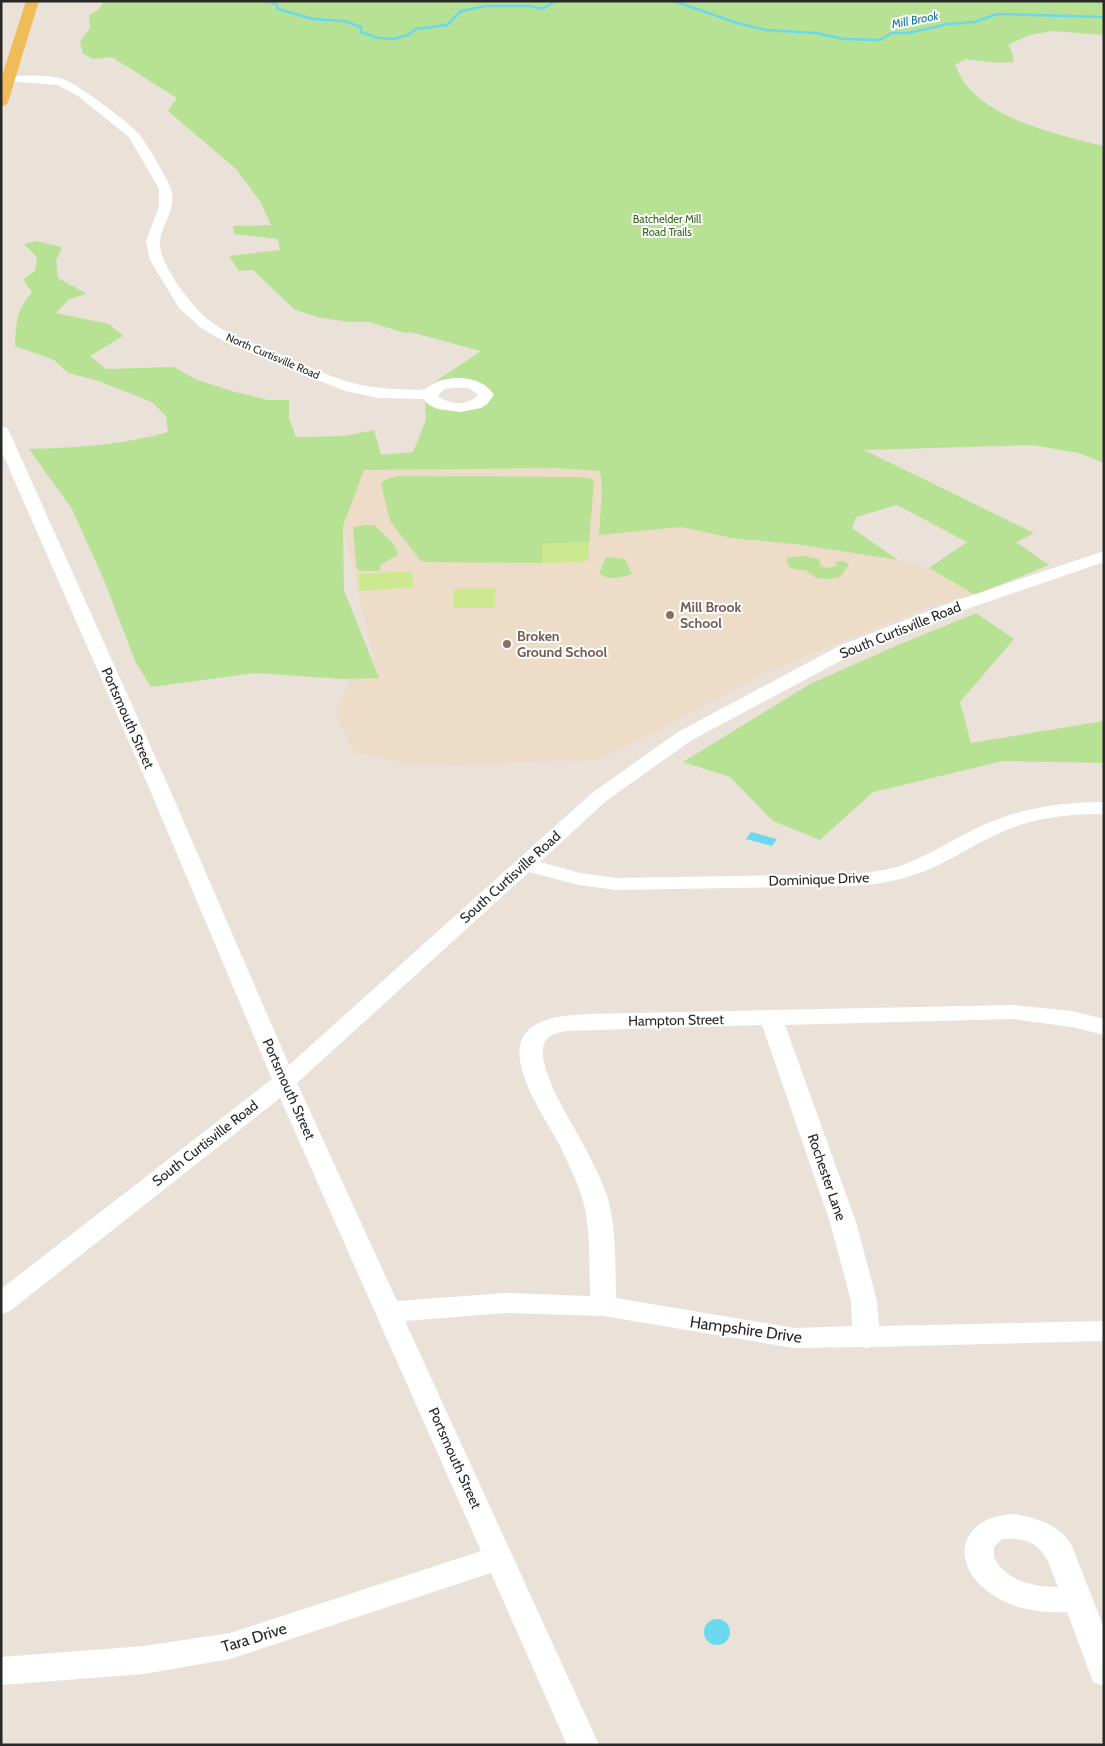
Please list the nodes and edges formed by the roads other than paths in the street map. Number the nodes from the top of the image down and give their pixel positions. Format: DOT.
graph roads {
  1 [pos="33,1"];
  2 [pos="10,79"];
  3 [pos="1,102"];
  4 [pos="430,395"];
  5 [pos="1,431"];
  6 [pos="1098,563"];
  7 [pos="1104,808"];
  8 [pos="524,864"];
  9 [pos="771,1019"];
  10 [pos="1104,1027"];
  11 [pos="285,1080"];
  12 [pos="1,1304"];
  13 [pos="603,1306"];
  14 [pos="389,1312"];
  15 [pos="1104,1331"];
  16 [pos="866,1338"];
  17 [pos="498,1558"];
  18 [pos="1077,1599"];
  19 [pos="1,1671"];
  20 [pos="1104,1672"];
  21 [pos="583,1745"];
  1 -- 2 [label="main road"];
  2 -- 3 [label="main road"];
  2 -- 4 [label="street, North Curtisville Road"];
  5 -- 11 [label="street, Portsmouth Street"];
  6 -- 8 [label="street, South Curtisville Road"];
  7 -- 8 [label="street, Dominique Drive"];
  8 -- 11 [label="street, South Curtisville Road"];
  9 -- 10 [label="street, Hampton Street"];
  9 -- 13 [label="street, Hampton Street"];
  9 -- 16 [label="street, Rochester Lane"];
  11 -- 12 [label="street, South Curtisville Road"];
  11 -- 14 [label="street, Portsmouth Street"];
  13 -- 14 [label="street, Hampshire Drive"];
  13 -- 16 [label="street, Hampshire Drive"];
  14 -- 17 [label="street, Portsmouth Street"];
  15 -- 16 [label="street, Hampshire Drive"];
  17 -- 19 [label="street, Tara Drive"];
  17 -- 21 [label="street, Portsmouth Street"];
  18 -- 20 [label="street"];
}
